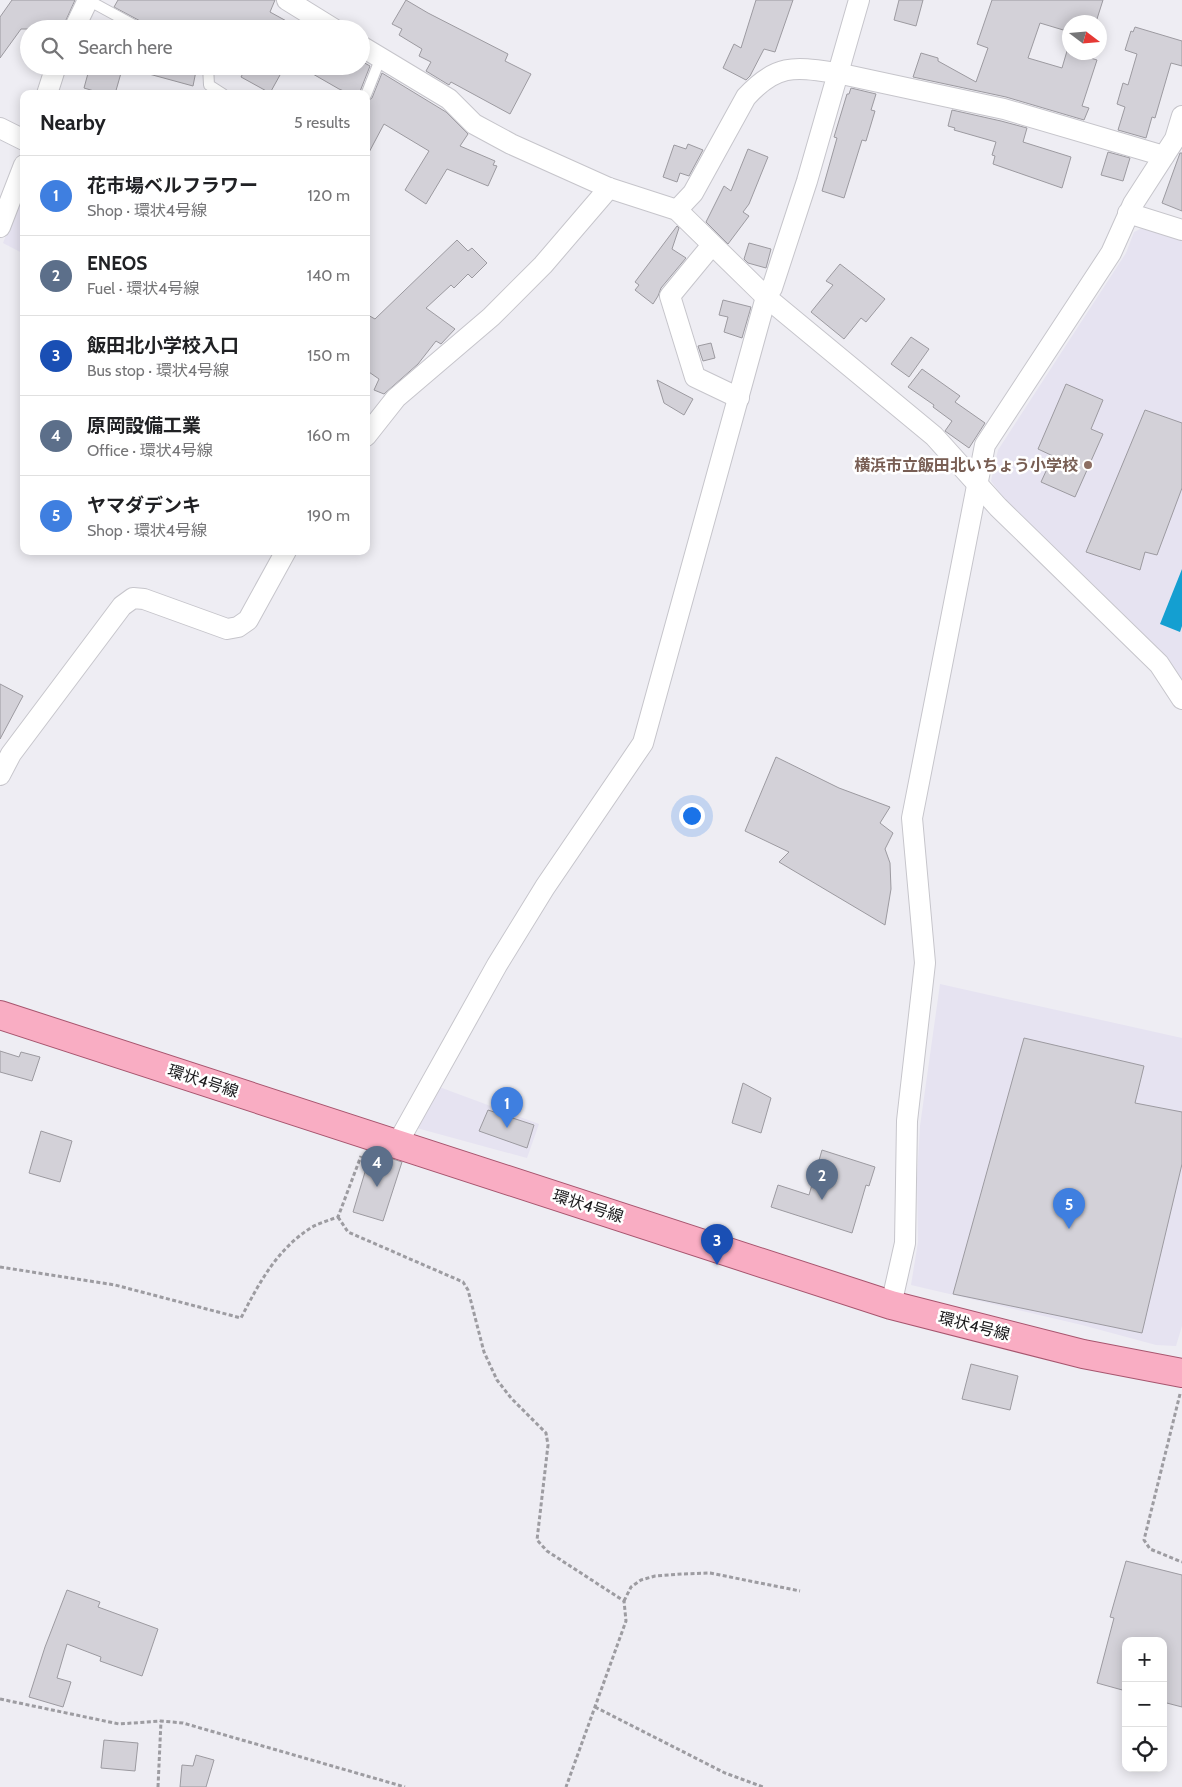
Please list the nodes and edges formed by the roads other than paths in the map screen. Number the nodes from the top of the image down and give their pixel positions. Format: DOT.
graph roads {
  1 [pos="88,0"];
  2 [pos="287,0"];
  3 [pos="859,0"];
  4 [pos="78,20"];
  5 [pos="125,20"];
  6 [pos="319,20"];
  7 [pos="370,51"];
  8 [pos="381,58"];
  9 [pos="838,73"];
  10 [pos="53,75"];
  11 [pos="208,75"];
  12 [pos="48,90"];
  13 [pos="217,90"];
  14 [pos="368,90"];
  15 [pos="1182,116"];
  16 [pos="0,128"];
  17 [pos="20,138"];
  18 [pos="1174,145"];
  19 [pos="20,175"];
  20 [pos="609,188"];
  21 [pos="677,210"];
  22 [pos="1128,213"];
  23 [pos="0,227"];
  24 [pos="1182,230"];
  25 [pos="712,245"];
  26 [pos="766,297"];
  27 [pos="738,398"];
  28 [pos="370,431"];
  29 [pos="977,484"];
  30 [pos="284,555"];
  31 [pos="1182,699"];
  32 [pos="0,775"];
  33 [pos="0,1015"];
  34 [pos="397,1144"];
  35 [pos="891,1305"];
  36 [pos="1182,1373"];
  1 -- 4 [label="street"];
  1 -- 5 [label="lane"];
  2 -- 6 [label="street"];
  3 -- 9 [label="street"];
  7 -- 8 [label="street"];
  8 -- 14 [label="lane"];
  8 -- 20 [label="street"];
  9 -- 18 [label="street"];
  9 -- 21 [label="street"];
  9 -- 26 [label="street"];
  10 -- 12 [label="street"];
  11 -- 13 [label="lane"];
  15 -- 18 [label="street"];
  16 -- 17 [label="street"];
  18 -- 22 [label="street"];
  19 -- 23 [label="street"];
  20 -- 21 [label="street"];
  20 -- 28 [label="street"];
  21 -- 25 [label="street"];
  22 -- 24 [label="street"];
  22 -- 29 [label="street"];
  25 -- 26 [label="street"];
  25 -- 27 [label="street"];
  26 -- 27 [label="street"];
  26 -- 29 [label="street"];
  27 -- 34 [label="street"];
  29 -- 31 [label="street"];
  29 -- 35 [label="street"];
  30 -- 32 [label="street"];
  33 -- 34 [label="main road, 環状4号線"];
  34 -- 35 [label="main road, 環状4号線"];
  35 -- 36 [label="main road, 環状4号線"];
}
